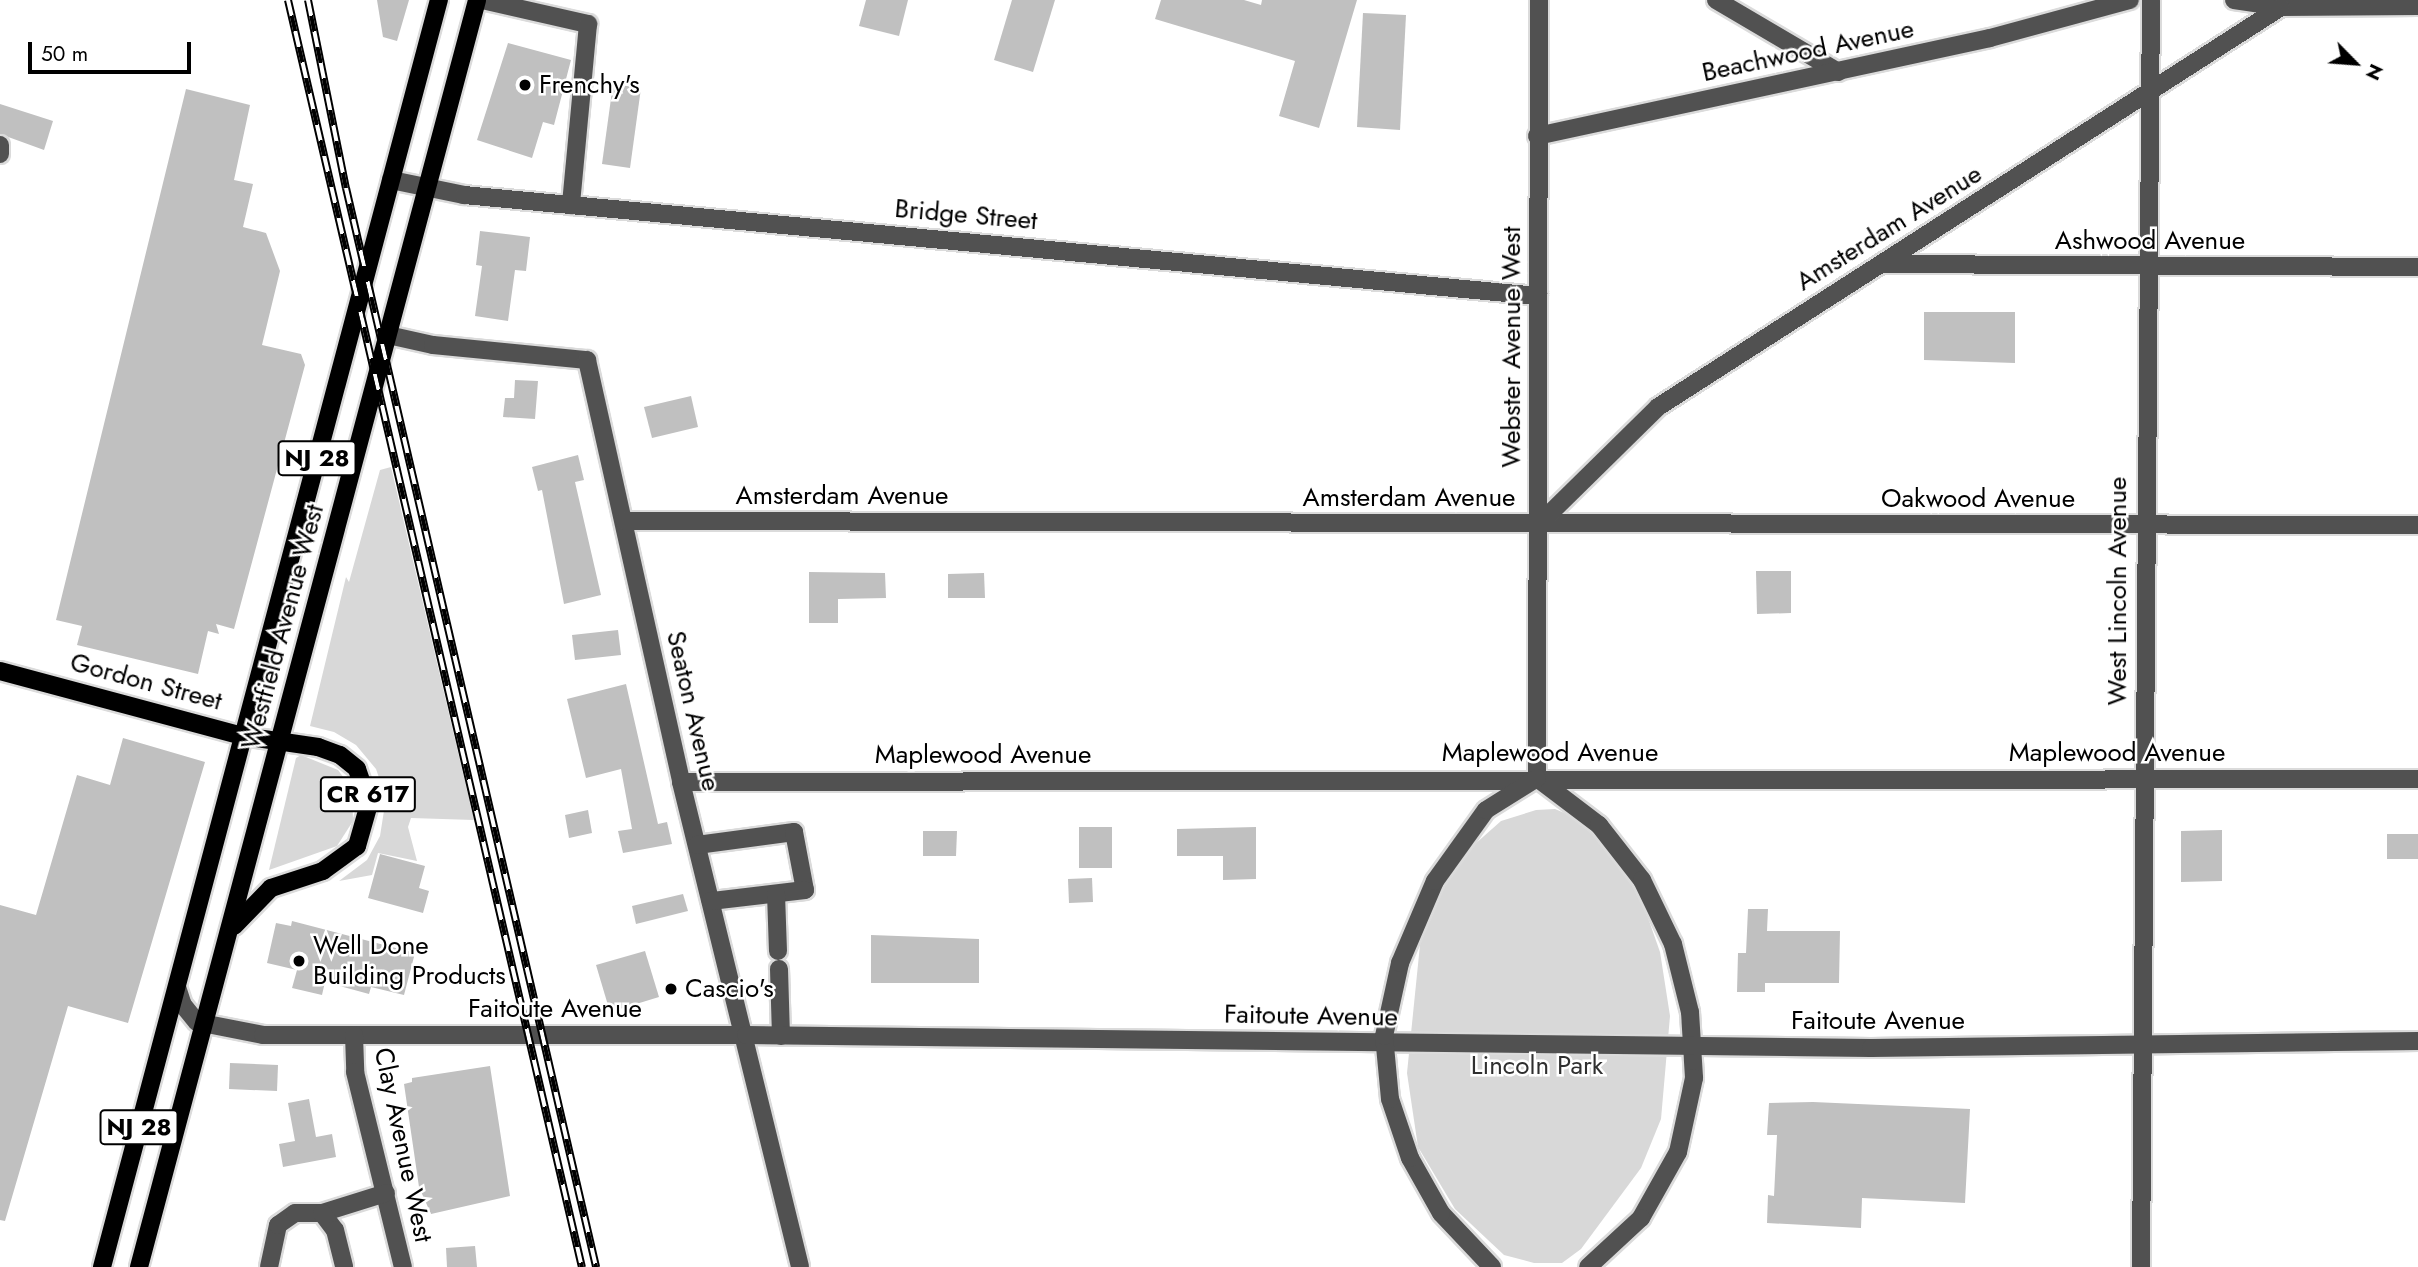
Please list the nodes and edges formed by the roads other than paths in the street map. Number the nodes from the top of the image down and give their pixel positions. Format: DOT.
graph roads {
  1 [pos="439,0"];
  2 [pos="480,0"];
  3 [pos="1539,0"];
  4 [pos="1716,0"];
  5 [pos="2130,0"];
  6 [pos="2151,0"];
  7 [pos="2234,0"];
  8 [pos="2341,3"];
  9 [pos="2418,6"];
  10 [pos="2281,8"];
  11 [pos="1838,72"];
  12 [pos="2146,96"];
  13 [pos="1537,136"];
  14 [pos="0,145"];
  15 [pos="0,154"];
  16 [pos="391,180"];
  17 [pos="427,189"];
  18 [pos="570,205"];
  19 [pos="1881,264"];
  20 [pos="2418,267"];
  21 [pos="2146,268"];
  22 [pos="1538,296"];
  23 [pos="388,335"];
  24 [pos="624,521"];
  25 [pos="1539,524"];
  26 [pos="2144,525"];
  27 [pos="2418,525"];
  28 [pos="0,671"];
  29 [pos="243,736"];
  30 [pos="279,742"];
  31 [pos="1537,778"];
  32 [pos="2418,779"];
  33 [pos="2143,780"];
  34 [pos="681,782"];
  35 [pos="697,845"];
  36 [pos="776,894"];
  37 [pos="711,901"];
  38 [pos="227,938"];
  39 [pos="177,987"];
  40 [pos="204,1026"];
  41 [pos="354,1035"];
  42 [pos="746,1035"];
  43 [pos="781,1036"];
  44 [pos="2418,1041"];
  45 [pos="1384,1044"];
  46 [pos="2141,1044"];
  47 [pos="1693,1046"];
  48 [pos="386,1193"];
  49 [pos="322,1213"];
  50 [pos="102,1267"];
  51 [pos="139,1267"];
  52 [pos="269,1267"];
  53 [pos="344,1267"];
  54 [pos="403,1267"];
  55 [pos="800,1267"];
  56 [pos="1492,1267"];
  57 [pos="1588,1267"];
  58 [pos="2141,1267"];
  1 -- 16 [label="main road, Westfield Avenue West / NJ 28"];
  2 -- 17 [label="main road, Westfield Avenue West / NJ 28"];
  2 -- 18 [label="street"];
  3 -- 13 [label="street, Webster Avenue West"];
  4 -- 11 [label="street"];
  5 -- 11 [label="street, Beachwood Avenue"];
  6 -- 12 [label="street, West Lincoln Avenue"];
  7 -- 10 [label="street"];
  8 -- 9 [label="street"];
  8 -- 10 [label="street"];
  10 -- 12 [label="street, Amsterdam Avenue"];
  11 -- 13 [label="street, Beachwood Avenue"];
  12 -- 19 [label="street, Amsterdam Avenue"];
  12 -- 21 [label="street, West Lincoln Avenue"];
  13 -- 22 [label="street, Webster Avenue West"];
  14 -- 15 [label="street"];
  16 -- 17 [label="street, Bridge Street"];
  16 -- 29 [label="main road, Westfield Avenue West / NJ 28"];
  17 -- 18 [label="street, Bridge Street"];
  17 -- 23 [label="main road, Westfield Avenue West / NJ 28"];
  18 -- 22 [label="street, Bridge Street"];
  19 -- 21 [label="street, Ashwood Avenue"];
  19 -- 25 [label="street, Amsterdam Avenue"];
  20 -- 21 [label="street, Ashwood Avenue"];
  21 -- 26 [label="street, West Lincoln Avenue"];
  22 -- 25 [label="street, Webster Avenue West"];
  23 -- 24 [label="street, Seaton Avenue"];
  23 -- 30 [label="main road, Westfield Avenue West / NJ 28"];
  24 -- 25 [label="street, Amsterdam Avenue"];
  24 -- 34 [label="street, Seaton Avenue"];
  25 -- 26 [label="street, Oakwood Avenue"];
  25 -- 31 [label="street, Webster Avenue West"];
  26 -- 27 [label="street, Oakwood Avenue"];
  26 -- 33 [label="street, West Lincoln Avenue"];
  28 -- 29 [label="main road, Gordon Street / CR 617"];
  29 -- 30 [label="main road, Gordon Street / CR 617"];
  29 -- 39 [label="main road, Westfield Avenue West / NJ 28"];
  30 -- 38 [label="main road, Westfield Avenue West / NJ 28"];
  30 -- 38 [label="main road, CR 617"];
  31 -- 33 [label="street, Maplewood Avenue"];
  31 -- 34 [label="street, Maplewood Avenue"];
  31 -- 45 [label="street"];
  31 -- 47 [label="street"];
  32 -- 33 [label="street, Maplewood Avenue"];
  33 -- 46 [label="street, West Lincoln Avenue"];
  34 -- 35 [label="street, Seaton Avenue"];
  35 -- 36 [label="street"];
  35 -- 37 [label="street, Seaton Avenue"];
  36 -- 37 [label="street"];
  36 -- 43 [label="street"];
  37 -- 42 [label="street, Seaton Avenue"];
  38 -- 40 [label="main road, Westfield Avenue West / NJ 28"];
  39 -- 40 [label="street"];
  39 -- 50 [label="main road, Westfield Avenue West / NJ 28"];
  40 -- 41 [label="street, Faitoute Avenue"];
  40 -- 51 [label="main road, Westfield Avenue West / NJ 28"];
  41 -- 42 [label="street, Faitoute Avenue"];
  41 -- 48 [label="street, Clay Avenue West"];
  42 -- 43 [label="street, Faitoute Avenue"];
  42 -- 55 [label="street, Seaton Avenue"];
  43 -- 45 [label="street, Faitoute Avenue"];
  44 -- 46 [label="street, Faitoute Avenue"];
  45 -- 47 [label="street, Faitoute Avenue"];
  45 -- 56 [label="street"];
  46 -- 47 [label="street, Faitoute Avenue"];
  46 -- 58 [label="street, West Lincoln Avenue"];
  47 -- 57 [label="street"];
  48 -- 49 [label="street"];
  48 -- 54 [label="street, Clay Avenue West"];
  49 -- 52 [label="street"];
  49 -- 53 [label="street"];
}
